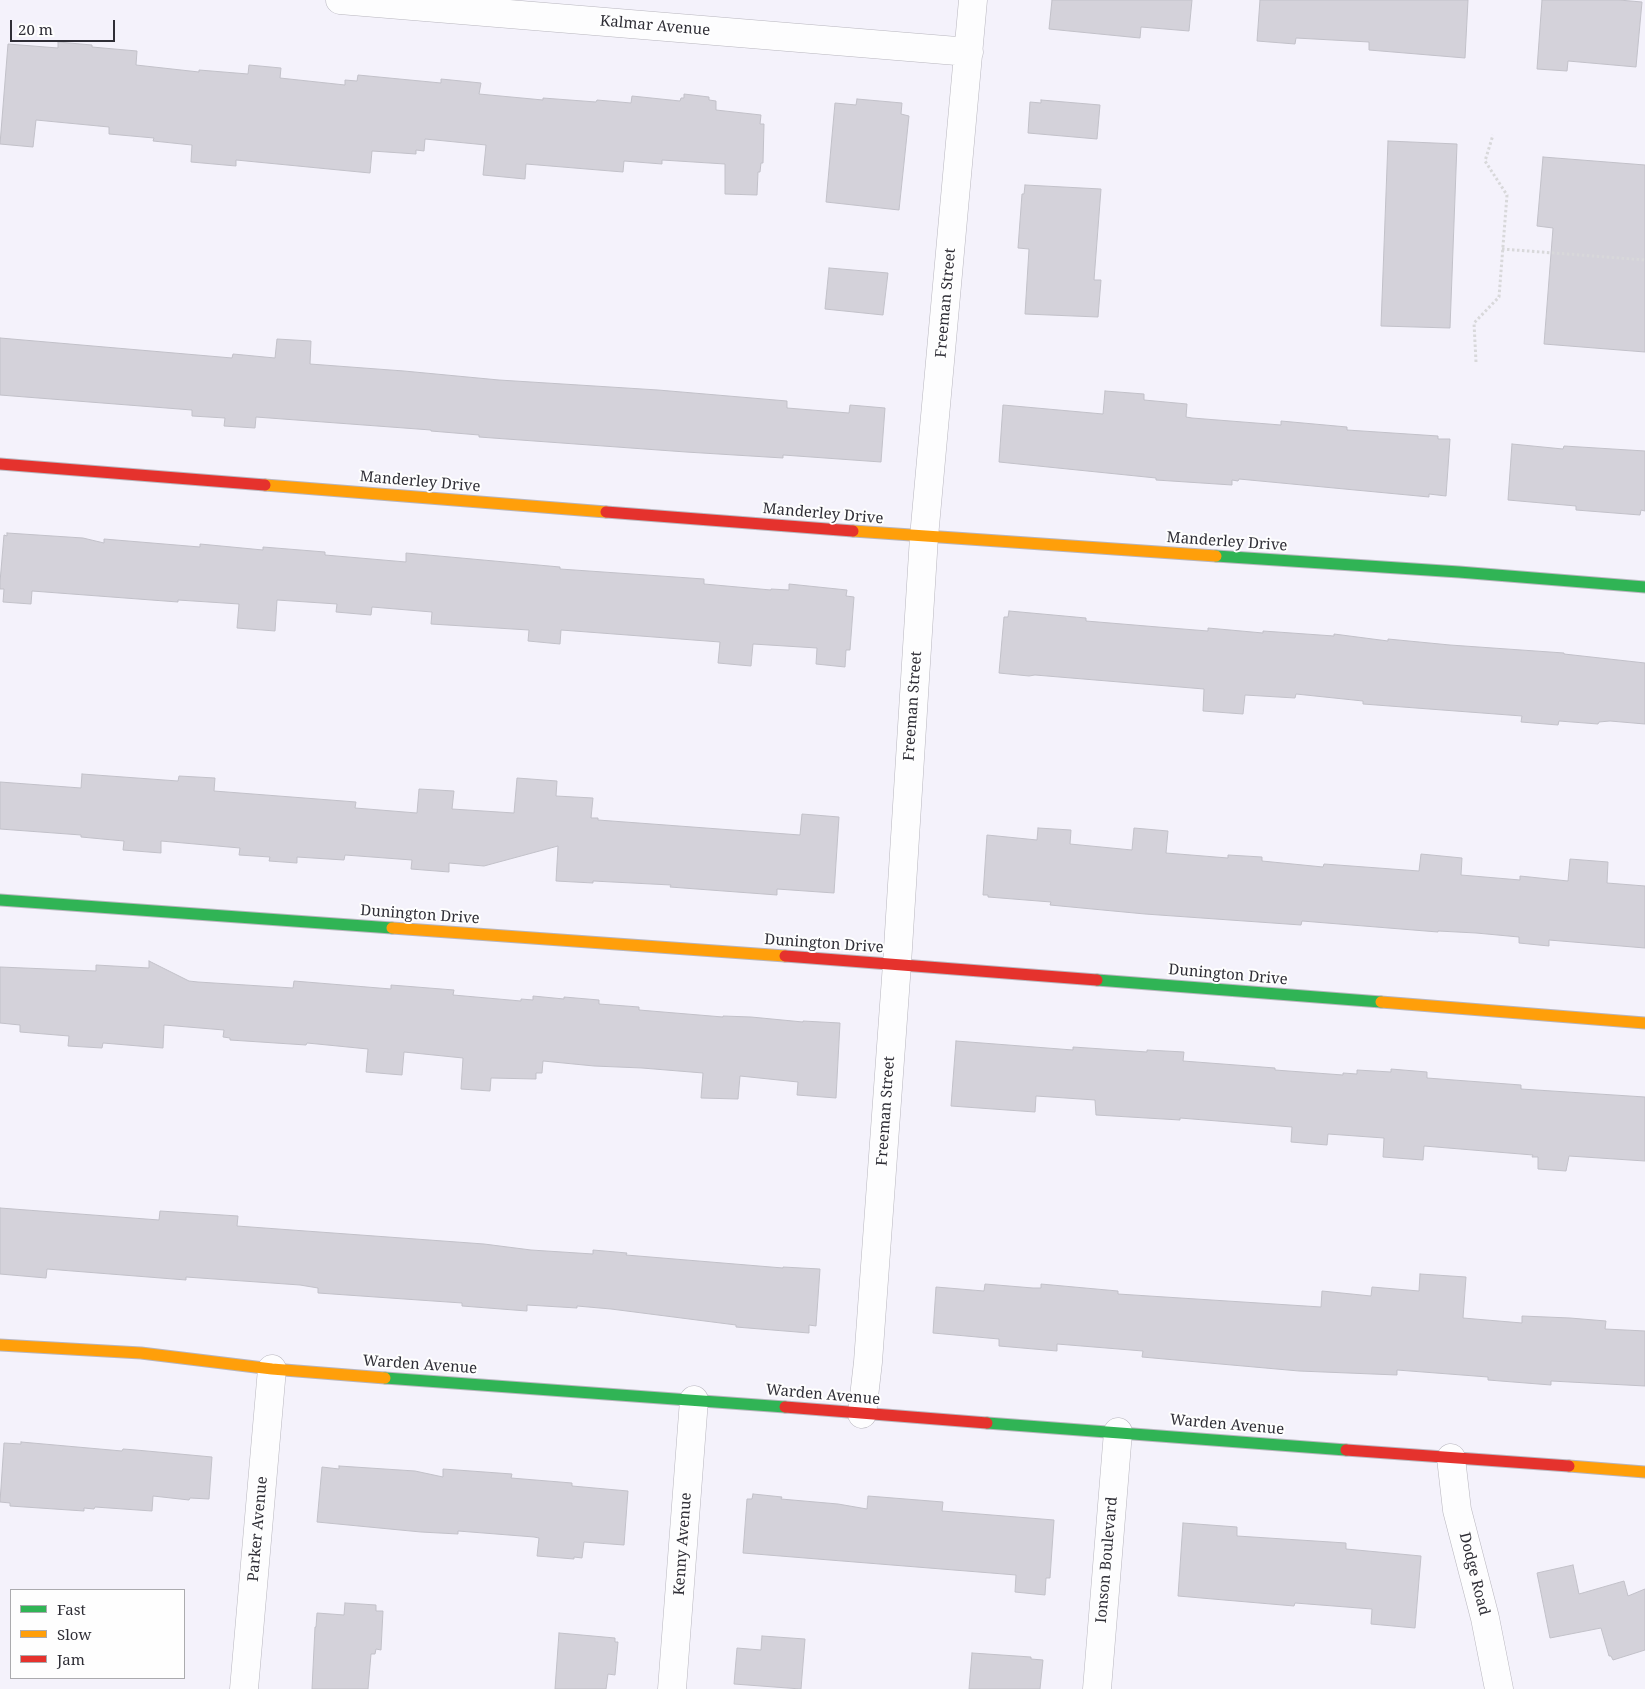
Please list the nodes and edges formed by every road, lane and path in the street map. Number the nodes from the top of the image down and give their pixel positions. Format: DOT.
graph roads {
  1 [pos="340,0"];
  2 [pos="973,0"];
  3 [pos="969,52"];
  4 [pos="1493,134"];
  5 [pos="1502,249"];
  6 [pos="1645,260"];
  7 [pos="1476,362"];
  8 [pos="0,464"];
  9 [pos="924,537"];
  10 [pos="1645,587"];
  11 [pos="0,900"];
  12 [pos="897,964"];
  13 [pos="1645,1023"];
  14 [pos="0,1345"];
  15 [pos="272,1369"];
  16 [pos="694,1400"];
  17 [pos="862,1414"];
  18 [pos="1118,1432"];
  19 [pos="1451,1458"];
  20 [pos="1645,1472"];
  21 [pos="244,1689"];
  22 [pos="672,1689"];
  23 [pos="1097,1689"];
  24 [pos="1498,1689"];
  1 -- 3 [label="street, Kalmar Avenue"];
  2 -- 3 [label="street, Freeman Street"];
  3 -- 9 [label="street, Freeman Street"];
  4 -- 5 [label="path"];
  5 -- 6 [label="path"];
  5 -- 7 [label="path"];
  8 -- 9 [label="street, Manderley Drive"];
  9 -- 10 [label="street, Manderley Drive"];
  9 -- 12 [label="street, Freeman Street"];
  11 -- 12 [label="street, Dunington Drive"];
  12 -- 13 [label="street, Dunington Drive"];
  12 -- 17 [label="street, Freeman Street"];
  14 -- 15 [label="street, Warden Avenue"];
  15 -- 16 [label="street, Warden Avenue"];
  15 -- 21 [label="street, Parker Avenue"];
  16 -- 17 [label="street, Warden Avenue"];
  16 -- 22 [label="street, Kenny Avenue"];
  17 -- 18 [label="street, Warden Avenue"];
  18 -- 19 [label="street, Warden Avenue"];
  18 -- 23 [label="street, Ionson Boulevard"];
  19 -- 20 [label="street, Warden Avenue"];
  19 -- 24 [label="street, Dodge Road"];
}
